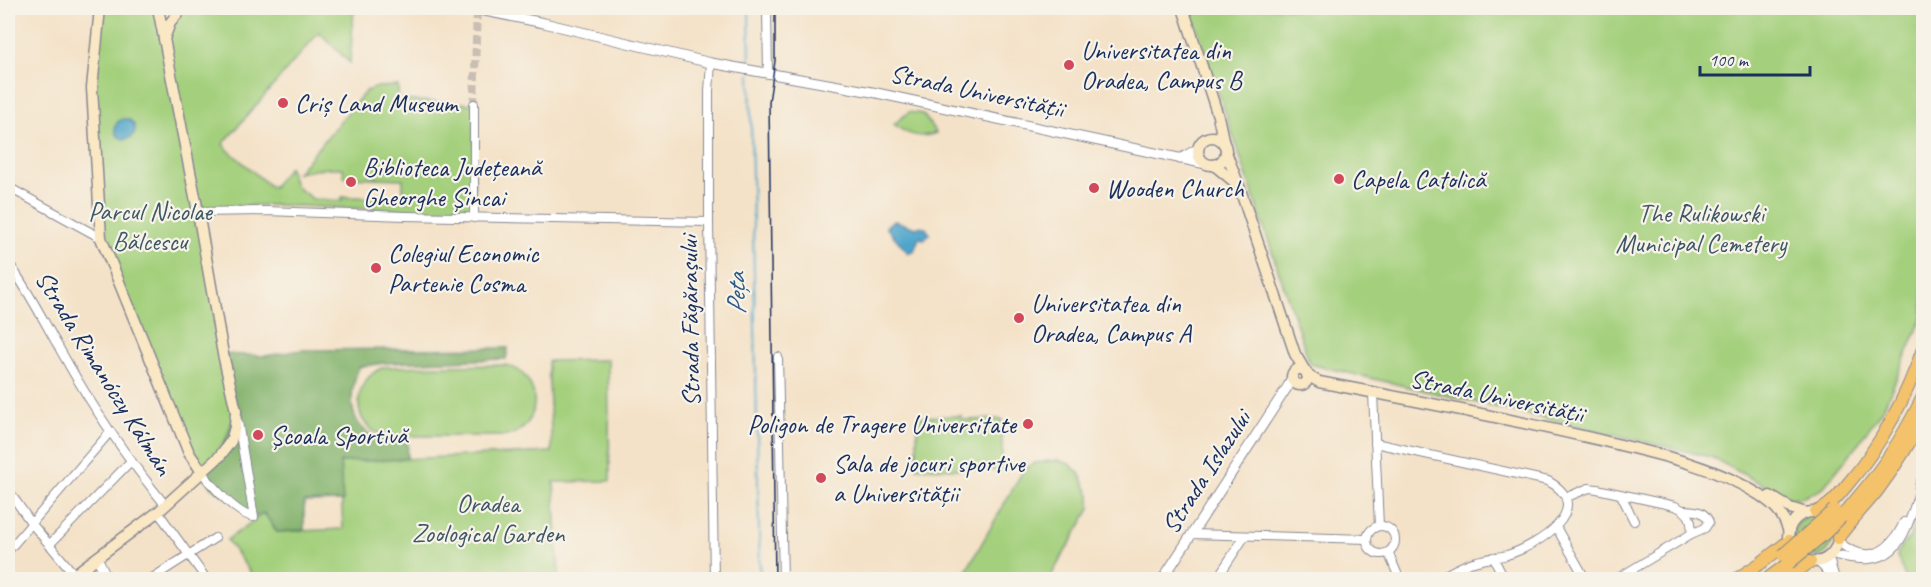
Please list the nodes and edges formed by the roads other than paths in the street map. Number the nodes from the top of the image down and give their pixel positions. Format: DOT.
graph roads {
  1 [pos="100,8"];
  2 [pos="158,8"];
  3 [pos="182,8"];
  4 [pos="470,8"];
  5 [pos="767,8"];
  6 [pos="1183,8"];
  7 [pos="486,9"];
  8 [pos="164,39"];
  9 [pos="711,63"];
  10 [pos="766,74"];
  11 [pos="474,105"];
  12 [pos="1218,116"];
  13 [pos="1202,144"];
  14 [pos="1225,148"];
  15 [pos="1180,159"];
  16 [pos="1210,165"];
  17 [pos="1239,186"];
  18 [pos="8,187"];
  19 [pos="198,212"];
  20 [pos="474,218"];
  21 [pos="709,222"];
  22 [pos="101,238"];
  23 [pos="8,262"];
  24 [pos="1923,346"];
  25 [pos="778,357"];
  26 [pos="1923,370"];
  27 [pos="1300,378"];
  28 [pos="1373,393"];
  29 [pos="1923,395"];
  30 [pos="236,411"];
  31 [pos="1923,415"];
  32 [pos="110,432"];
  33 [pos="1375,443"];
  34 [pos="1665,456"];
  35 [pos="130,462"];
  36 [pos="202,472"];
  37 [pos="1923,473"];
  38 [pos="1919,487"];
  39 [pos="8,490"];
  40 [pos="1621,495"];
  41 [pos="1567,497"];
  42 [pos="162,509"];
  43 [pos="1685,510"];
  44 [pos="1811,513"];
  45 [pos="1837,513"];
  46 [pos="1634,521"];
  47 [pos="32,524"];
  48 [pos="1379,526"];
  49 [pos="1556,527"];
  50 [pos="1191,534"];
  51 [pos="1691,534"];
  52 [pos="1245,536"];
  53 [pos="1789,536"];
  54 [pos="215,538"];
  55 [pos="1367,539"];
  56 [pos="1838,539"];
  57 [pos="49,545"];
  58 [pos="8,551"];
  59 [pos="1388,552"];
  60 [pos="189,554"];
  61 [pos="1829,556"];
  62 [pos="97,557"];
  63 [pos="1493,557"];
  64 [pos="1786,559"];
  65 [pos="1814,562"];
  66 [pos="85,567"];
  67 [pos="1454,570"];
  68 [pos="71,577"];
  69 [pos="97,579"];
  70 [pos="108,579"];
  71 [pos="149,579"];
  72 [pos="207,579"];
  73 [pos="714,579"];
  74 [pos="783,579"];
  75 [pos="1162,579"];
  76 [pos="1216,579"];
  77 [pos="1401,579"];
  78 [pos="1437,579"];
  79 [pos="1450,579"];
  80 [pos="1505,579"];
  81 [pos="1587,579"];
  82 [pos="1615,579"];
  83 [pos="1735,579"];
  84 [pos="1749,579"];
  85 [pos="1766,579"];
  86 [pos="1784,579"];
  87 [pos="1834,579"];
  1 -- 22 [label="main road"];
  2 -- 8 [label="main road"];
  3 -- 8 [label="main road"];
  4 -- 7 [label="street, Strada Universității"];
  5 -- 10 [label="street"];
  6 -- 12 [label="main road"];
  7 -- 9 [label="street, Strada Universității"];
  8 -- 19 [label="main road"];
  9 -- 10 [label="street, Strada Universității"];
  9 -- 21 [label="street, Strada Făgărașului"];
  10 -- 15 [label="street, Strada Universității"];
  11 -- 20 [label="street"];
  12 -- 13 [label="main road"];
  12 -- 14 [label="main road"];
  13 -- 14 [label="main road"];
  13 -- 15 [label="street"];
  13 -- 16 [label="main road"];
  14 -- 16 [label="main road"];
  14 -- 17 [label="main road"];
  15 -- 16 [label="street, Strada Universității"];
  16 -- 17 [label="main road, Strada Universității"];
  17 -- 27 [label="main road"];
  18 -- 22 [label="street"];
  19 -- 20 [label="street"];
  19 -- 30 [label="main road"];
  20 -- 21 [label="street"];
  21 -- 73 [label="street, Strada Făgărașului"];
  22 -- 36 [label="main road"];
  23 -- 32 [label="street, Strada Rimanóczy Kálmán"];
  24 -- 44 [label="highway"];
  25 -- 74 [label="street"];
  26 -- 45 [label="highway"];
  27 -- 28 [label="main road, Strada Universității"];
  27 -- 50 [label="street, Strada Islazului"];
  28 -- 33 [label="street"];
  28 -- 34 [label="main road, Strada Universității"];
  29 -- 45 [label="highway"];
  30 -- 36 [label="main road"];
  30 -- 36 [label="street"];
  31 -- 56 [label="highway"];
  32 -- 35 [label="street, Strada Rimanóczy Kálmán"];
  32 -- 47 [label="street"];
  33 -- 41 [label="street"];
  33 -- 48 [label="street"];
  34 -- 44 [label="main road, Strada Universității"];
  34 -- 53 [label="main road, Strada Universității"];
  35 -- 42 [label="street, Strada Rimanóczy Kálmán"];
  35 -- 57 [label="street"];
  36 -- 42 [label="main road"];
  37 -- 38 [label="street"];
  38 -- 56 [label="street"];
  38 -- 61 [label="street"];
  39 -- 47 [label="street"];
  40 -- 41 [label="street"];
  40 -- 43 [label="street"];
  40 -- 46 [label="street"];
  41 -- 49 [label="street"];
  42 -- 60 [label="street, Strada Rimanóczy Kálmán"];
  42 -- 62 [label="main road"];
  43 -- 51 [label="street"];
  43 -- 51 [label="street"];
  44 -- 53 [label="main road"];
  44 -- 56 [label="main road"];
  45 -- 64 [label="highway, bridge"];
  47 -- 57 [label="street"];
  47 -- 58 [label="street"];
  48 -- 55 [label="street"];
  48 -- 59 [label="street"];
  49 -- 63 [label="street"];
  49 -- 81 [label="street"];
  50 -- 52 [label="street"];
  50 -- 75 [label="street, Strada Islazului"];
  51 -- 82 [label="street"];
  52 -- 55 [label="street"];
  52 -- 76 [label="street"];
  53 -- 65 [label="main road"];
  53 -- 83 [label="highway"];
  54 -- 60 [label="street"];
  55 -- 59 [label="street"];
  56 -- 61 [label="main road"];
  57 -- 68 [label="street"];
  59 -- 77 [label="street"];
  60 -- 71 [label="street"];
  60 -- 72 [label="street, Strada Rimanóczy Kálmán"];
  61 -- 65 [label="main road"];
  61 -- 87 [label="street"];
  62 -- 66 [label="main road"];
  62 -- 70 [label="street"];
  63 -- 67 [label="street"];
  63 -- 80 [label="street"];
  64 -- 84 [label="highway"];
  64 -- 85 [label="highway"];
  65 -- 86 [label="highway"];
  65 -- 87 [label="street"];
  66 -- 68 [label="main road"];
  66 -- 69 [label="street"];
  67 -- 78 [label="street"];
  67 -- 79 [label="street"];
}
